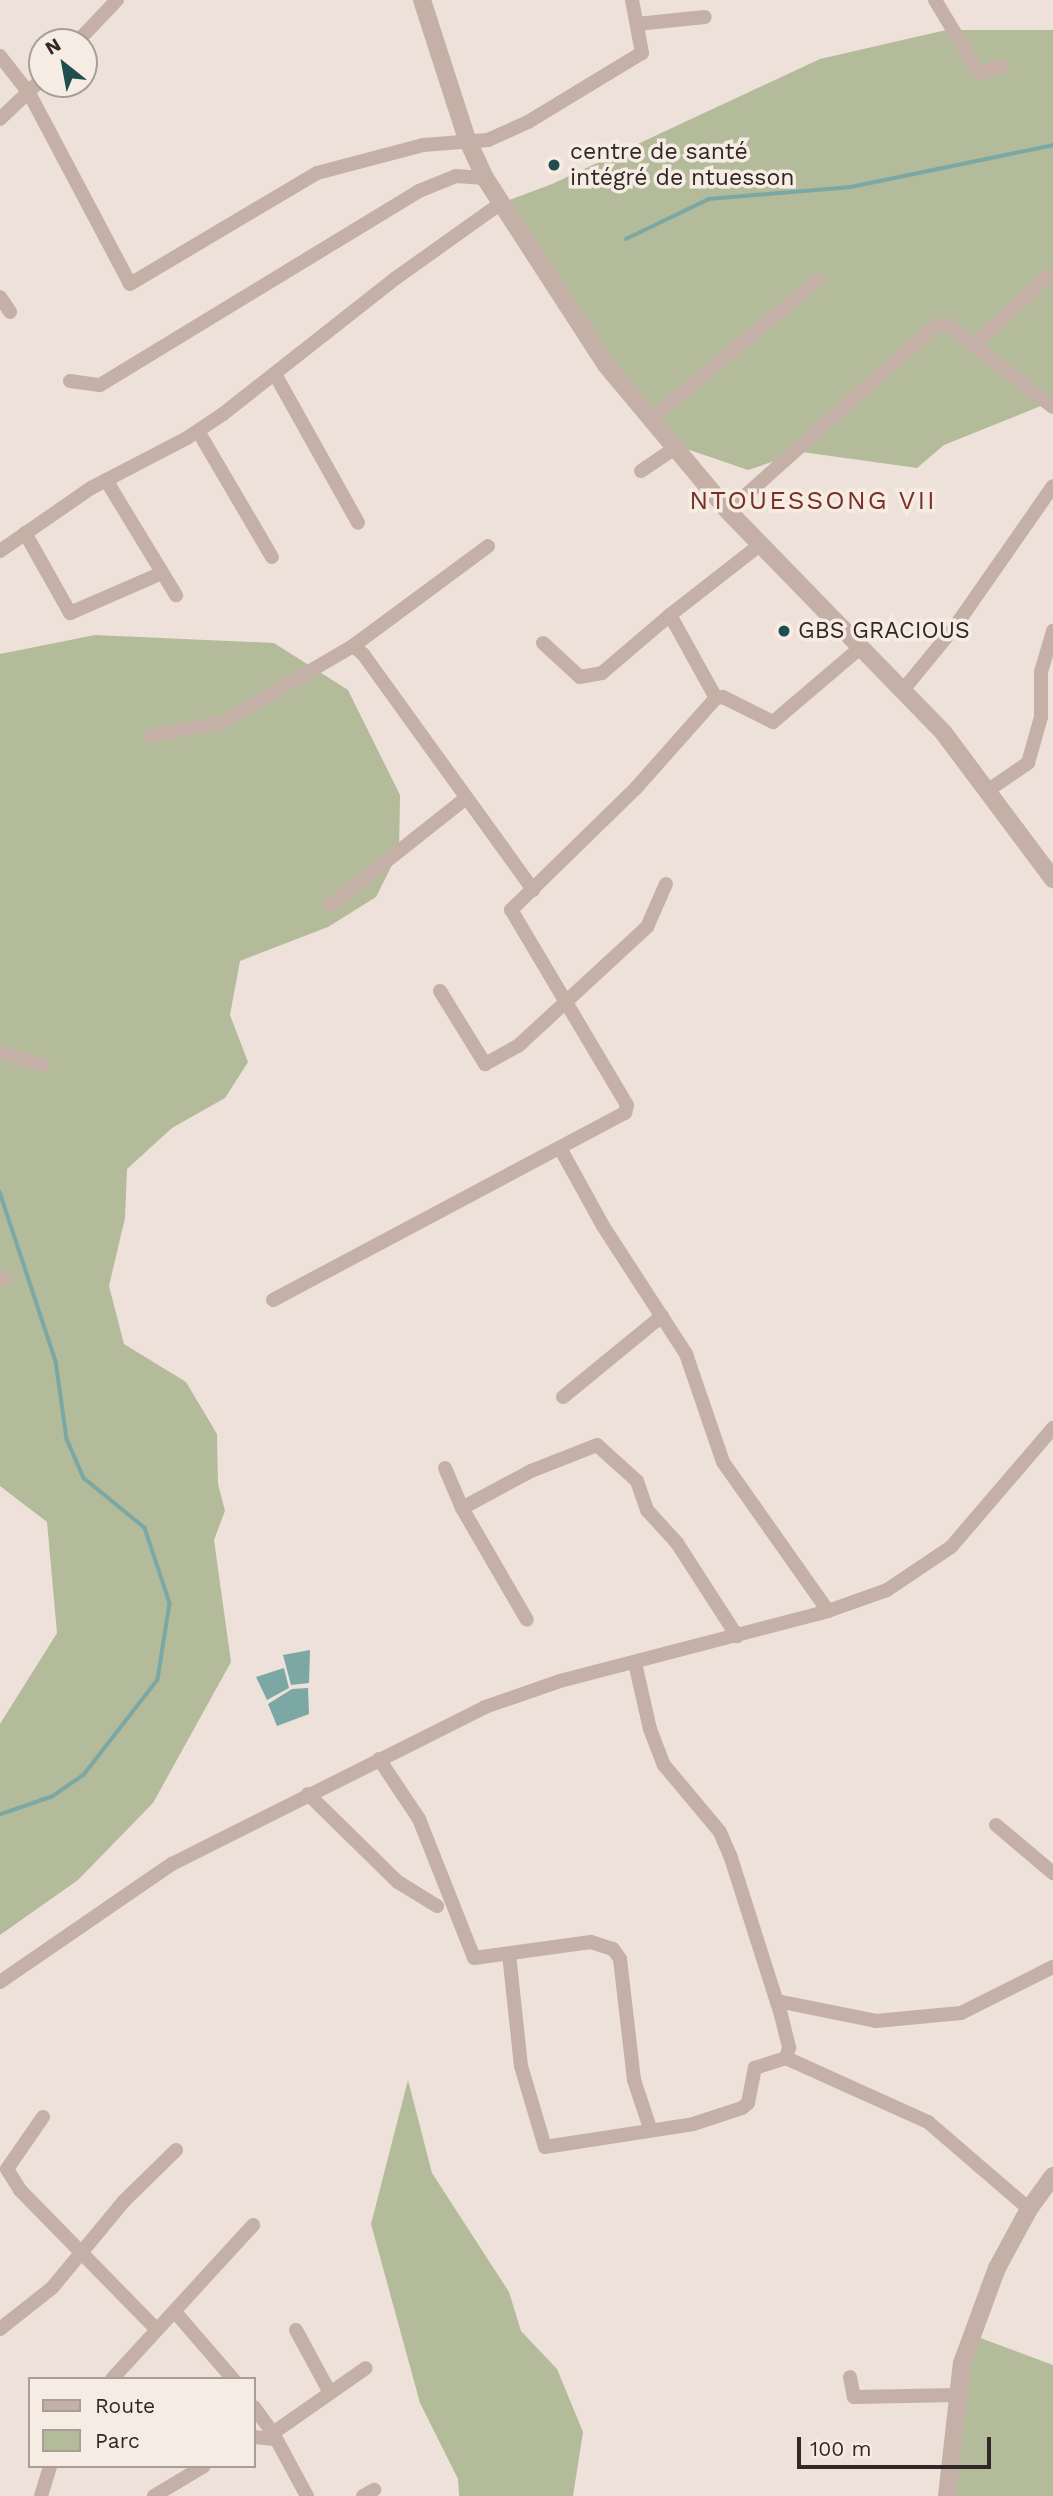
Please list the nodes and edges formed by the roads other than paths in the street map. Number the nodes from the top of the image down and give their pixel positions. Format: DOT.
graph roads {
  1 [pos="117,0"];
  2 [pos="422,0"];
  3 [pos="632,0"];
  4 [pos="935,0"];
  5 [pos="705,17"];
  6 [pos="636,24"];
  7 [pos="90,28"];
  8 [pos="0,56"];
  9 [pos="1002,66"];
  10 [pos="28,92"];
  11 [pos="28,94"];
  12 [pos="32,98"];
  13 [pos="0,119"];
  14 [pos="467,139"];
  15 [pos="485,178"];
  16 [pos="500,203"];
  17 [pos="1048,276"];
  18 [pos="818,280"];
  19 [pos="0,297"];
  20 [pos="10,312"];
  21 [pos="974,345"];
  22 [pos="276,376"];
  23 [pos="70,381"];
  24 [pos="1053,407"];
  25 [pos="651,419"];
  26 [pos="198,431"];
  27 [pos="678,446"];
  28 [pos="641,471"];
  29 [pos="106,480"];
  30 [pos="1053,486"];
  31 [pos="728,511"];
  32 [pos="358,523"];
  33 [pos="25,533"];
  34 [pos="761,544"];
  35 [pos="488,546"];
  36 [pos="0,551"];
  37 [pos="272,558"];
  38 [pos="162,573"];
  39 [pos="176,595"];
  40 [pos="670,615"];
  41 [pos="1053,631"];
  42 [pos="543,643"];
  43 [pos="353,646"];
  44 [pos="861,647"];
  45 [pos="903,691"];
  46 [pos="716,698"];
  47 [pos="151,736"];
  48 [pos="988,790"];
  49 [pos="466,798"];
  50 [pos="1053,879"];
  51 [pos="666,884"];
  52 [pos="533,890"];
  53 [pos="331,905"];
  54 [pos="440,991"];
  55 [pos="565,1002"];
  56 [pos="0,1052"];
  57 [pos="42,1065"];
  58 [pos="560,1149"];
  59 [pos="274,1300"];
  60 [pos="662,1316"];
  61 [pos="562,1397"];
  62 [pos="1053,1428"];
  63 [pos="445,1468"];
  64 [pos="463,1508"];
  65 [pos="828,1611"];
  66 [pos="527,1620"];
  67 [pos="737,1636"];
  68 [pos="635,1663"];
  69 [pos="379,1759"];
  70 [pos="308,1794"];
  71 [pos="996,1825"];
  72 [pos="1053,1873"];
  73 [pos="437,1906"];
  74 [pos="509,1954"];
  75 [pos="1053,1967"];
  76 [pos="0,1982"];
  77 [pos="776,2001"];
  78 [pos="786,2058"];
  79 [pos="43,2118"];
  80 [pos="650,2128"];
  81 [pos="176,2150"];
  82 [pos="4,2165"];
  83 [pos="1053,2176"];
  84 [pos="1029,2209"];
  85 [pos="253,2225"];
  86 [pos="79,2252"];
  87 [pos="175,2312"];
  88 [pos="155,2328"];
  89 [pos="0,2329"];
  90 [pos="296,2330"];
  91 [pos="366,2368"];
  92 [pos="114,2377"];
  93 [pos="231,2377"];
  94 [pos="849,2377"];
  95 [pos="329,2392"];
  96 [pos="958,2395"];
  97 [pos="256,2410"];
  98 [pos="273,2436"];
  99 [pos="256,2437"];
  100 [pos="49,2468"];
  101 [pos="201,2468"];
  102 [pos="41,2496"];
  103 [pos="154,2496"];
  104 [pos="307,2496"];
  105 [pos="947,2496"];
  1 -- 7 [label="street"];
  2 -- 14 [label="street"];
  3 -- 6 [label="street"];
  4 -- 9 [label="street"];
  5 -- 6 [label="street"];
  6 -- 14 [label="street"];
  8 -- 10 [label="street"];
  11 -- 13 [label="street"];
  12 -- 14 [label="street"];
  14 -- 15 [label="street"];
  15 -- 16 [label="street"];
  15 -- 23 [label="street"];
  16 -- 22 [label="street"];
  16 -- 25 [label="street"];
  17 -- 21 [label="street"];
  18 -- 25 [label="street"];
  19 -- 20 [label="street"];
  21 -- 24 [label="street"];
  21 -- 31 [label="street"];
  22 -- 26 [label="street"];
  22 -- 32 [label="street"];
  25 -- 27 [label="street"];
  26 -- 29 [label="street"];
  26 -- 37 [label="street"];
  27 -- 28 [label="street"];
  27 -- 31 [label="street"];
  29 -- 33 [label="street"];
  29 -- 38 [label="street"];
  30 -- 45 [label="street"];
  31 -- 34 [label="street"];
  33 -- 36 [label="street"];
  33 -- 38 [label="street"];
  34 -- 40 [label="street"];
  34 -- 44 [label="street"];
  35 -- 43 [label="street"];
  38 -- 39 [label="street"];
  40 -- 42 [label="street"];
  40 -- 46 [label="street"];
  41 -- 48 [label="street"];
  43 -- 47 [label="street"];
  43 -- 49 [label="street"];
  44 -- 45 [label="street"];
  44 -- 46 [label="street"];
  45 -- 48 [label="street"];
  46 -- 52 [label="street"];
  48 -- 50 [label="street"];
  49 -- 52 [label="street"];
  49 -- 53 [label="street"];
  51 -- 55 [label="street"];
  52 -- 55 [label="street"];
  54 -- 55 [label="street"];
  55 -- 58 [label="street"];
  56 -- 57 [label="street"];
  58 -- 59 [label="street"];
  58 -- 60 [label="street"];
  60 -- 61 [label="street"];
  60 -- 65 [label="street"];
  62 -- 65 [label="street"];
  63 -- 64 [label="street"];
  64 -- 66 [label="street"];
  64 -- 67 [label="street"];
  65 -- 67 [label="street"];
  67 -- 68 [label="street"];
  68 -- 69 [label="street"];
  68 -- 77 [label="street"];
  69 -- 70 [label="street"];
  69 -- 74 [label="street"];
  70 -- 73 [label="street"];
  70 -- 76 [label="street"];
  71 -- 72 [label="street"];
  74 -- 80 [label="street"];
  74 -- 80 [label="street"];
  75 -- 77 [label="street"];
  77 -- 78 [label="street"];
  78 -- 80 [label="street"];
  78 -- 84 [label="street"];
  79 -- 82 [label="street"];
  81 -- 86 [label="street"];
  82 -- 86 [label="street"];
  83 -- 84 [label="street"];
  84 -- 96 [label="street"];
  85 -- 87 [label="street"];
  86 -- 88 [label="street"];
  86 -- 89 [label="street"];
  87 -- 88 [label="street"];
  87 -- 93 [label="street"];
  88 -- 92 [label="street"];
  90 -- 95 [label="street"];
  91 -- 95 [label="street"];
  94 -- 96 [label="street"];
  95 -- 98 [label="street"];
  96 -- 105 [label="street"];
  97 -- 98 [label="street"];
  98 -- 99 [label="street"];
  98 -- 104 [label="street"];
  100 -- 102 [label="street"];
  101 -- 103 [label="street"];
}
